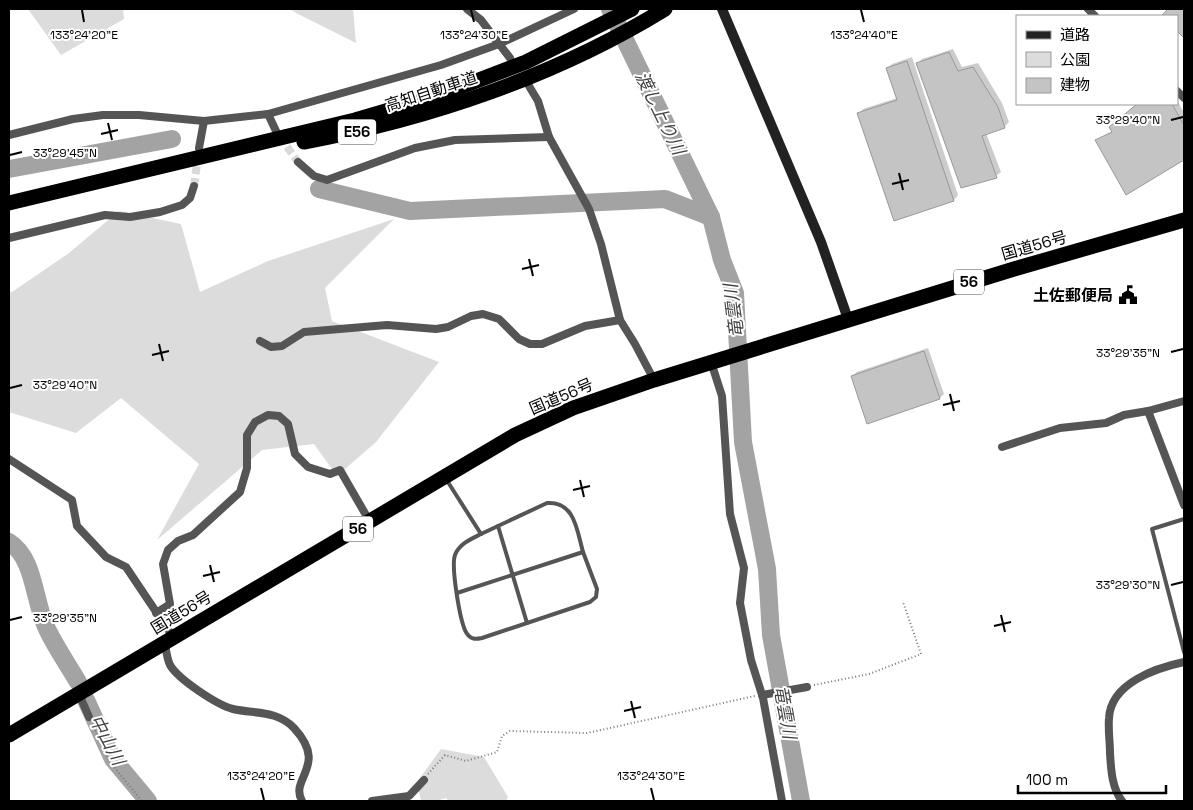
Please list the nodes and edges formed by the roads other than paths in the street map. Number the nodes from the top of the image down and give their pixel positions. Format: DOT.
graph roads {
  1 [pos="467,9"];
  2 [pos="574,9"];
  3 [pos="632,9"];
  4 [pos="665,9"];
  5 [pos="722,9"];
  6 [pos="499,44"];
  7 [pos="510,58"];
  8 [pos="529,86"];
  9 [pos="268,114"];
  10 [pos="204,121"];
  11 [pos="276,131"];
  12 [pos="9,135"];
  13 [pos="549,137"];
  14 [pos="199,148"];
  15 [pos="298,162"];
  16 [pos="106,180"];
  17 [pos="194,186"];
  18 [pos="9,203"];
  19 [pos="1184,220"];
  20 [pos="9,238"];
  21 [pos="848,319"];
  22 [pos="620,320"];
  23 [pos="260,341"];
  24 [pos="717,360"];
  25 [pos="654,380"];
  26 [pos="1184,401"];
  27 [pos="1148,411"];
  28 [pos="1002,447"];
  29 [pos="9,459"];
  30 [pos="444,477"];
  31 [pos="1184,505"];
  32 [pos="1184,519"];
  33 [pos="370,522"];
  34 [pos="498,526"];
  35 [pos="481,534"];
  36 [pos="583,552"];
  37 [pos="512,575"];
  38 [pos="457,593"];
  39 [pos="156,613"];
  40 [pos="527,623"];
  41 [pos="169,640"];
  42 [pos="1184,652"];
  43 [pos="1184,662"];
  44 [pos="807,686"];
  45 [pos="79,694"];
  46 [pos="762,695"];
  47 [pos="89,717"];
  48 [pos="9,735"];
  49 [pos="424,780"];
  50 [pos="302,801"];
  51 [pos="372,801"];
  52 [pos="782,801"];
  53 [pos="1122,801"];
  1 -- 6 [label="street"];
  2 -- 6 [label="street"];
  3 -- 16 [label="highway, 高知自動車道 / E56"];
  4 -- 16 [label="highway, 高知自動車道 / E56"];
  5 -- 21 [label="street"];
  6 -- 7 [label="street"];
  6 -- 9 [label="street"];
  8 -- 13 [label="street"];
  9 -- 10 [label="street"];
  9 -- 11 [label="street"];
  10 -- 12 [label="street"];
  10 -- 14 [label="street"];
  13 -- 15 [label="street"];
  13 -- 22 [label="street"];
  16 -- 18 [label="highway, 高知自動車道 / E56"];
  17 -- 20 [label="street"];
  19 -- 21 [label="highway, 国道56号 / 56"];
  21 -- 24 [label="highway, 国道56号 / 56"];
  22 -- 23 [label="street"];
  22 -- 25 [label="street"];
  24 -- 25 [label="highway, 国道56号 / 56"];
  24 -- 46 [label="street"];
  25 -- 30 [label="highway, 国道56号 / 56"];
  26 -- 27 [label="street"];
  27 -- 28 [label="street"];
  27 -- 31 [label="street"];
  29 -- 39 [label="street"];
  30 -- 33 [label="highway, 国道56号 / 56"];
  30 -- 35 [label="lane"];
  32 -- 42 [label="lane"];
  33 -- 39 [label="street"];
  33 -- 41 [label="highway, 国道56号 / 56"];
  34 -- 35 [label="lane"];
  34 -- 36 [label="lane"];
  34 -- 37 [label="lane"];
  35 -- 38 [label="lane"];
  36 -- 37 [label="lane"];
  36 -- 40 [label="lane"];
  37 -- 38 [label="lane"];
  37 -- 40 [label="lane"];
  38 -- 40 [label="lane"];
  39 -- 41 [label="street"];
  41 -- 45 [label="highway, 国道56号 / 56"];
  41 -- 50 [label="street"];
  43 -- 53 [label="street"];
  44 -- 46 [label="street"];
  45 -- 47 [label="street"];
  45 -- 48 [label="highway, 国道56号 / 56"];
  46 -- 52 [label="street"];
  49 -- 51 [label="street"];
}
